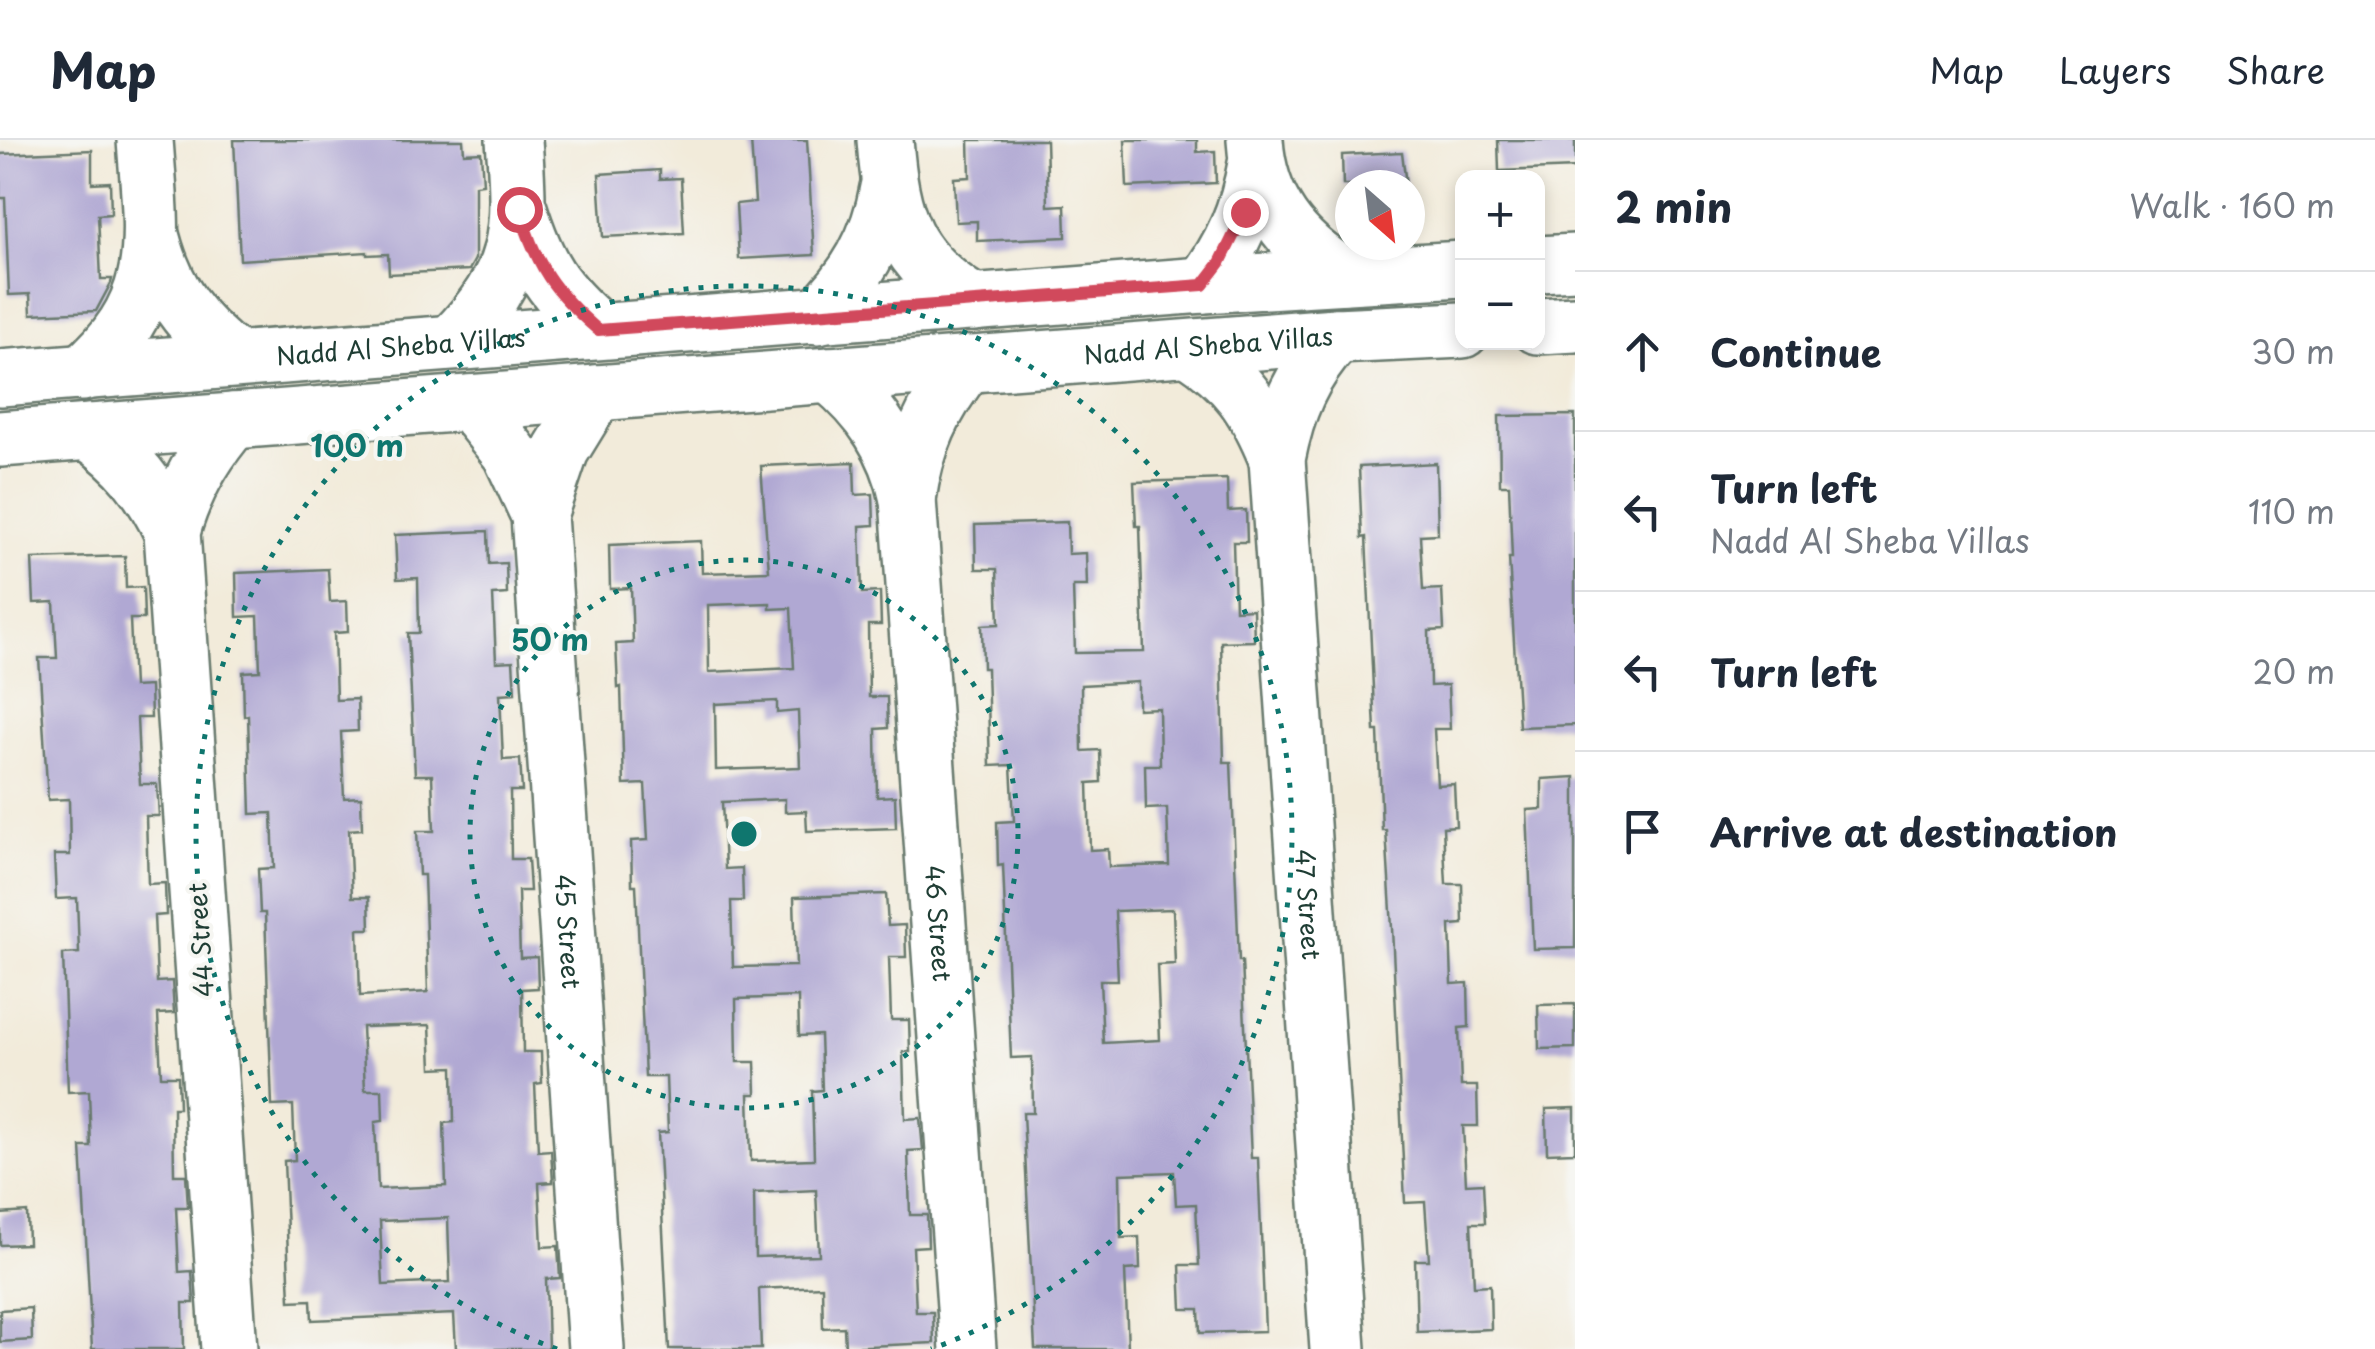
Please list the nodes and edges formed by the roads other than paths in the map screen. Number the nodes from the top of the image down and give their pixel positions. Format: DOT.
graph roads {
  1 [pos="145,140"];
  2 [pos="514,140"];
  3 [pos="1256,152"];
  4 [pos="887,164"];
  5 [pos="519,209"];
  6 [pos="152,239"];
  7 [pos="1455,269"];
  8 [pos="1344,276"];
  9 [pos="1203,285"];
  10 [pos="974,303"];
  11 [pos="818,316"];
  12 [pos="598,330"];
  13 [pos="1455,330"];
  14 [pos="1336,336"];
  15 [pos="453,342"];
  16 [pos="1190,348"];
  17 [pos="236,358"];
  18 [pos="967,364"];
  19 [pos="82,373"];
  20 [pos="830,375"];
  21 [pos="0,378"];
  22 [pos="596,393"];
  23 [pos="470,403"];
  24 [pos="234,421"];
  25 [pos="89,432"];
  26 [pos="0,439"];
  27 [pos="1277,459"];
  28 [pos="908,500"];
  29 [pos="540,515"];
  30 [pos="172,532"];
  31 [pos="229,1349"];
  32 [pos="596,1349"];
  33 [pos="968,1349"];
  34 [pos="1338,1349"];
  1 -- 6 [label="street"];
  2 -- 5 [label="street"];
  3 -- 8 [label="street"];
  3 -- 9 [label="street"];
  4 -- 10 [label="street"];
  4 -- 11 [label="street"];
  5 -- 12 [label="street"];
  5 -- 15 [label="street"];
  6 -- 17 [label="street"];
  6 -- 19 [label="street"];
  7 -- 8 [label="street, Nadd Al Sheba Villas"];
  8 -- 9 [label="street, Nadd Al Sheba Villas"];
  9 -- 10 [label="street, Nadd Al Sheba Villas"];
  10 -- 11 [label="street, Nadd Al Sheba Villas"];
  11 -- 12 [label="street, Nadd Al Sheba Villas"];
  12 -- 15 [label="street, Nadd Al Sheba Villas"];
  13 -- 14 [label="street, Nadd Al Sheba Villas"];
  14 -- 16 [label="street, Nadd Al Sheba Villas"];
  14 -- 27 [label="street"];
  15 -- 17 [label="street, Nadd Al Sheba Villas"];
  16 -- 18 [label="street, Nadd Al Sheba Villas"];
  16 -- 27 [label="street"];
  17 -- 19 [label="street, Nadd Al Sheba Villas"];
  18 -- 20 [label="street, Nadd Al Sheba Villas"];
  18 -- 28 [label="street"];
  19 -- 21 [label="street, Nadd Al Sheba Villas"];
  20 -- 22 [label="street, Nadd Al Sheba Villas"];
  20 -- 28 [label="street"];
  22 -- 23 [label="street, Nadd Al Sheba Villas"];
  22 -- 29 [label="street"];
  23 -- 24 [label="street, Nadd Al Sheba Villas"];
  23 -- 29 [label="street"];
  24 -- 25 [label="street, Nadd Al Sheba Villas"];
  24 -- 30 [label="street"];
  25 -- 26 [label="street, Nadd Al Sheba Villas"];
  25 -- 30 [label="street"];
  27 -- 34 [label="street, 47 Street"];
  28 -- 33 [label="street, 46 Street"];
  29 -- 32 [label="street, 45 Street"];
  30 -- 31 [label="street, 44 Street"];
}
